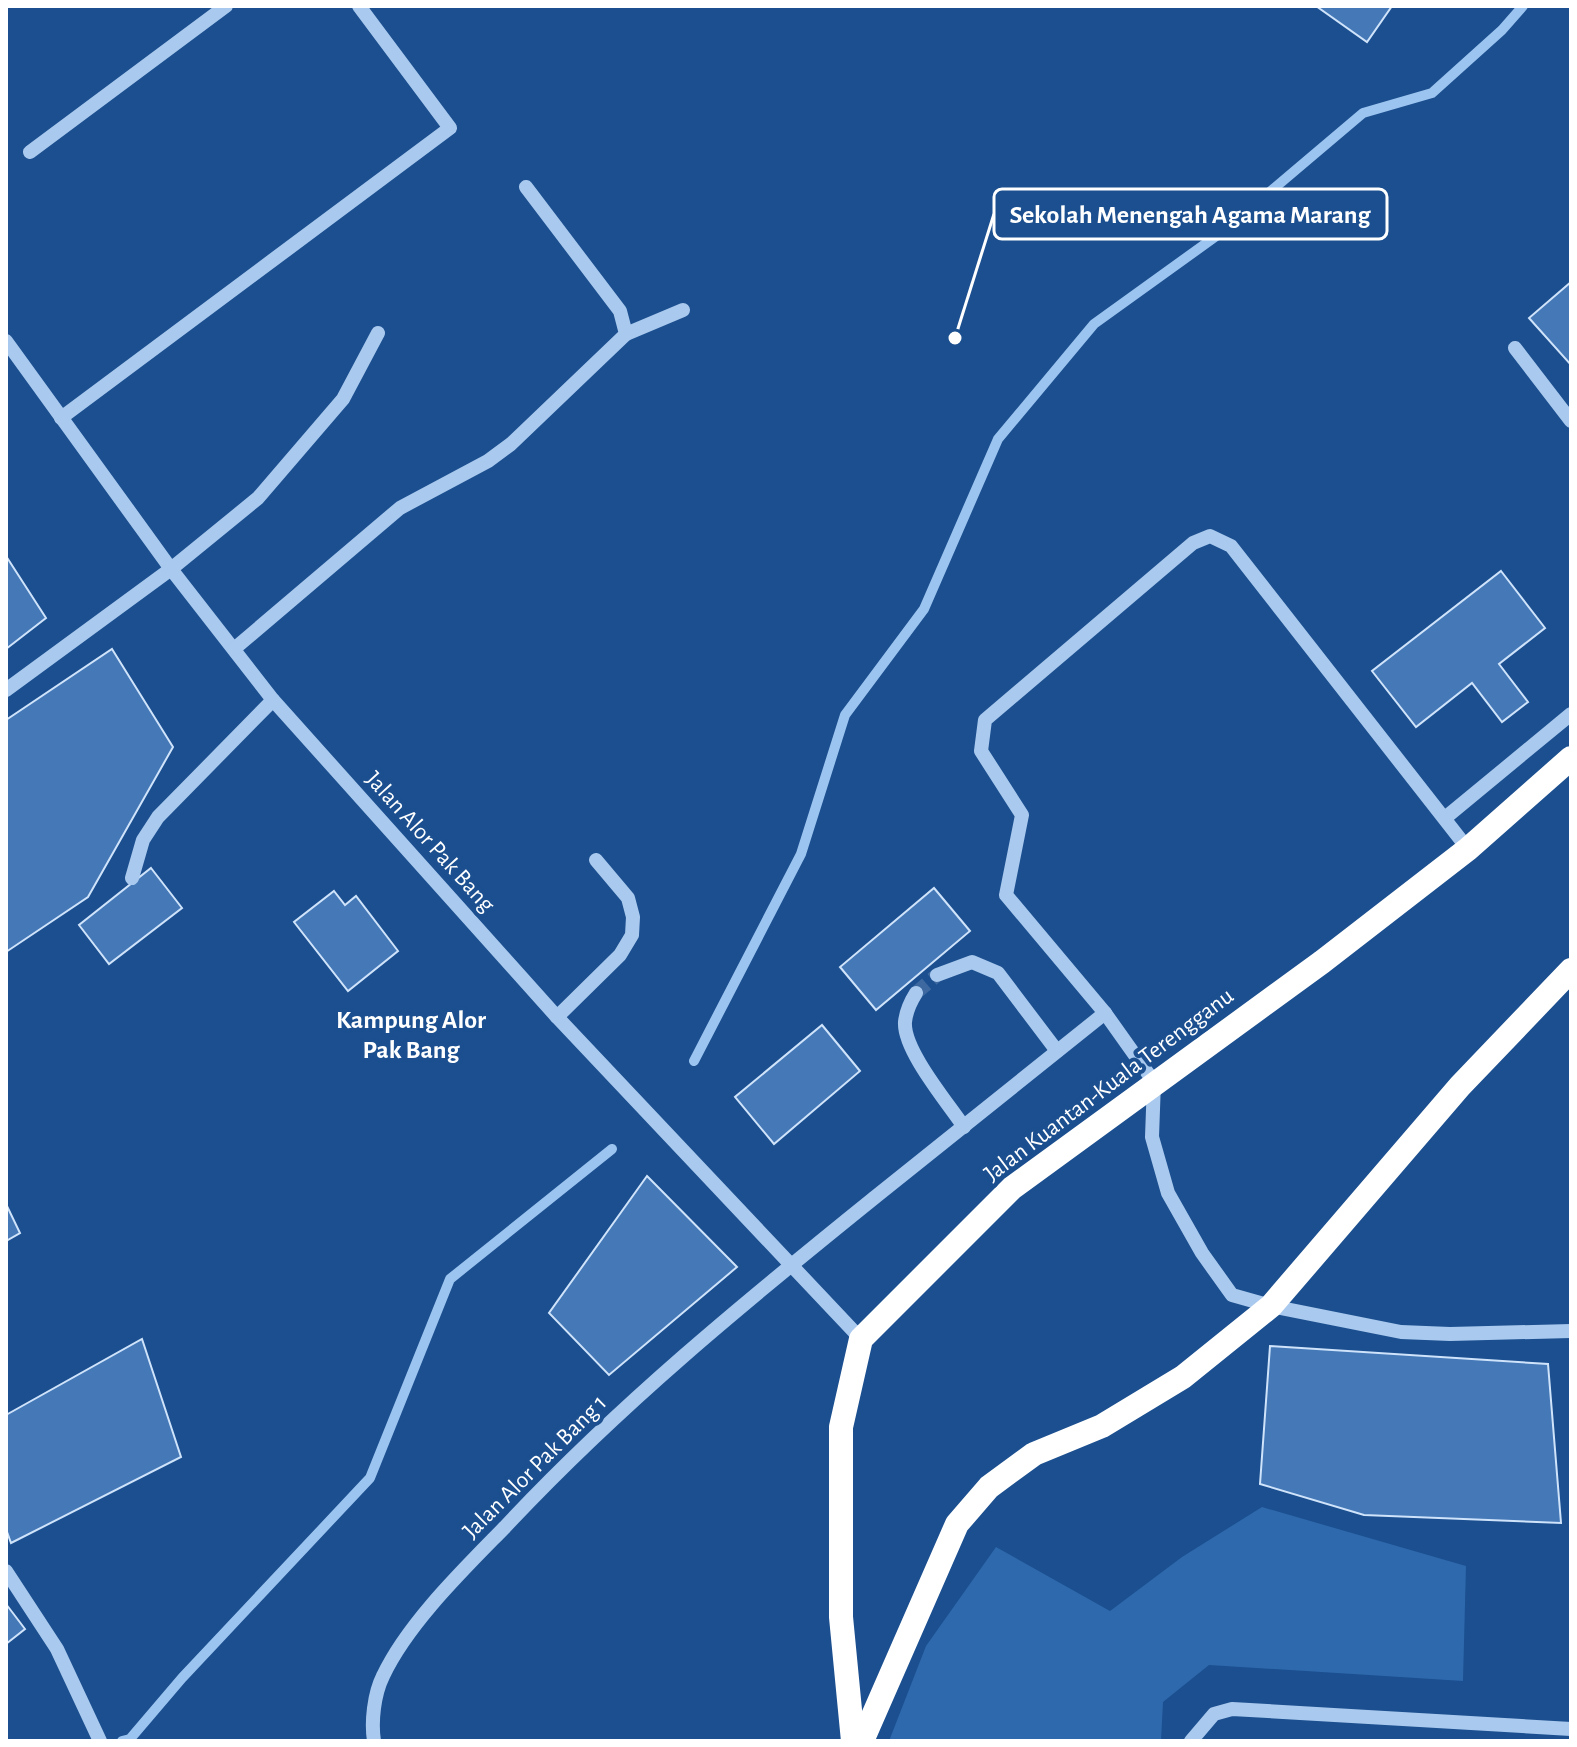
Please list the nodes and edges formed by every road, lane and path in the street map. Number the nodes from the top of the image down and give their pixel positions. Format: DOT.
graph roads {
  1 [pos="226,6"];
  2 [pos="359,6"];
  3 [pos="30,152"];
  4 [pos="526,187"];
  5 [pos="683,310"];
  6 [pos="378,333"];
  7 [pos="626,334"];
  8 [pos="6,341"];
  9 [pos="1515,348"];
  10 [pos="61,418"];
  11 [pos="1571,421"];
  12 [pos="171,569"];
  13 [pos="234,649"];
  14 [pos="6,690"];
  15 [pos="273,700"];
  16 [pos="1571,714"];
  17 [pos="1571,758"];
  18 [pos="1445,818"];
  19 [pos="1468,849"];
  20 [pos="596,860"];
  21 [pos="132,878"];
  22 [pos="1571,970"];
  23 [pos="937,975"];
  24 [pos="916,993"];
  25 [pos="1105,1013"];
  26 [pos="557,1017"];
  27 [pos="1057,1051"];
  28 [pos="1154,1082"];
  29 [pos="964,1127"];
  30 [pos="790,1266"];
  31 [pos="1271,1306"];
  32 [pos="1571,1331"];
  33 [pos="861,1339"];
  34 [pos="6,1571"];
  35 [pos="1571,1729"];
  36 [pos="100,1741"];
  37 [pos="374,1741"];
  38 [pos="853,1741"];
  39 [pos="862,1741"];
  40 [pos="1191,1741"];
  1 -- 3 [label="street"];
  2 -- 10 [label="street"];
  4 -- 7 [label="street"];
  5 -- 7 [label="street"];
  6 -- 12 [label="street"];
  7 -- 13 [label="street"];
  8 -- 10 [label="street, Jalan Alor Pak Bang"];
  9 -- 11 [label="street"];
  10 -- 12 [label="street, Jalan Alor Pak Bang"];
  12 -- 13 [label="street, Jalan Alor Pak Bang"];
  12 -- 14 [label="street"];
  13 -- 15 [label="street, Jalan Alor Pak Bang"];
  15 -- 21 [label="street"];
  15 -- 26 [label="street, Jalan Alor Pak Bang"];
  16 -- 18 [label="street"];
  17 -- 19 [label="highway, Jalan Kuantan-Kuala Terengganu"];
  18 -- 19 [label="street"];
  18 -- 25 [label="street"];
  19 -- 28 [label="highway, Jalan Kuantan-Kuala Terengganu"];
  20 -- 26 [label="street"];
  22 -- 31 [label="highway"];
  23 -- 27 [label="street"];
  24 -- 29 [label="street"];
  25 -- 27 [label="street, Jalan Alor Pak Bang 1"];
  25 -- 28 [label="street"];
  26 -- 30 [label="street, Jalan Alor Pak Bang"];
  27 -- 29 [label="street, Jalan Alor Pak Bang 1"];
  28 -- 31 [label="street"];
  28 -- 33 [label="highway, Jalan Kuantan-Kuala Terengganu"];
  29 -- 30 [label="street, Jalan Alor Pak Bang 1"];
  30 -- 33 [label="street, Jalan Alor Pak Bang"];
  30 -- 37 [label="street, Jalan Alor Pak Bang 1"];
  31 -- 32 [label="street"];
  31 -- 39 [label="highway"];
  33 -- 38 [label="highway"];
  34 -- 36 [label="street"];
  35 -- 40 [label="street"];
}
